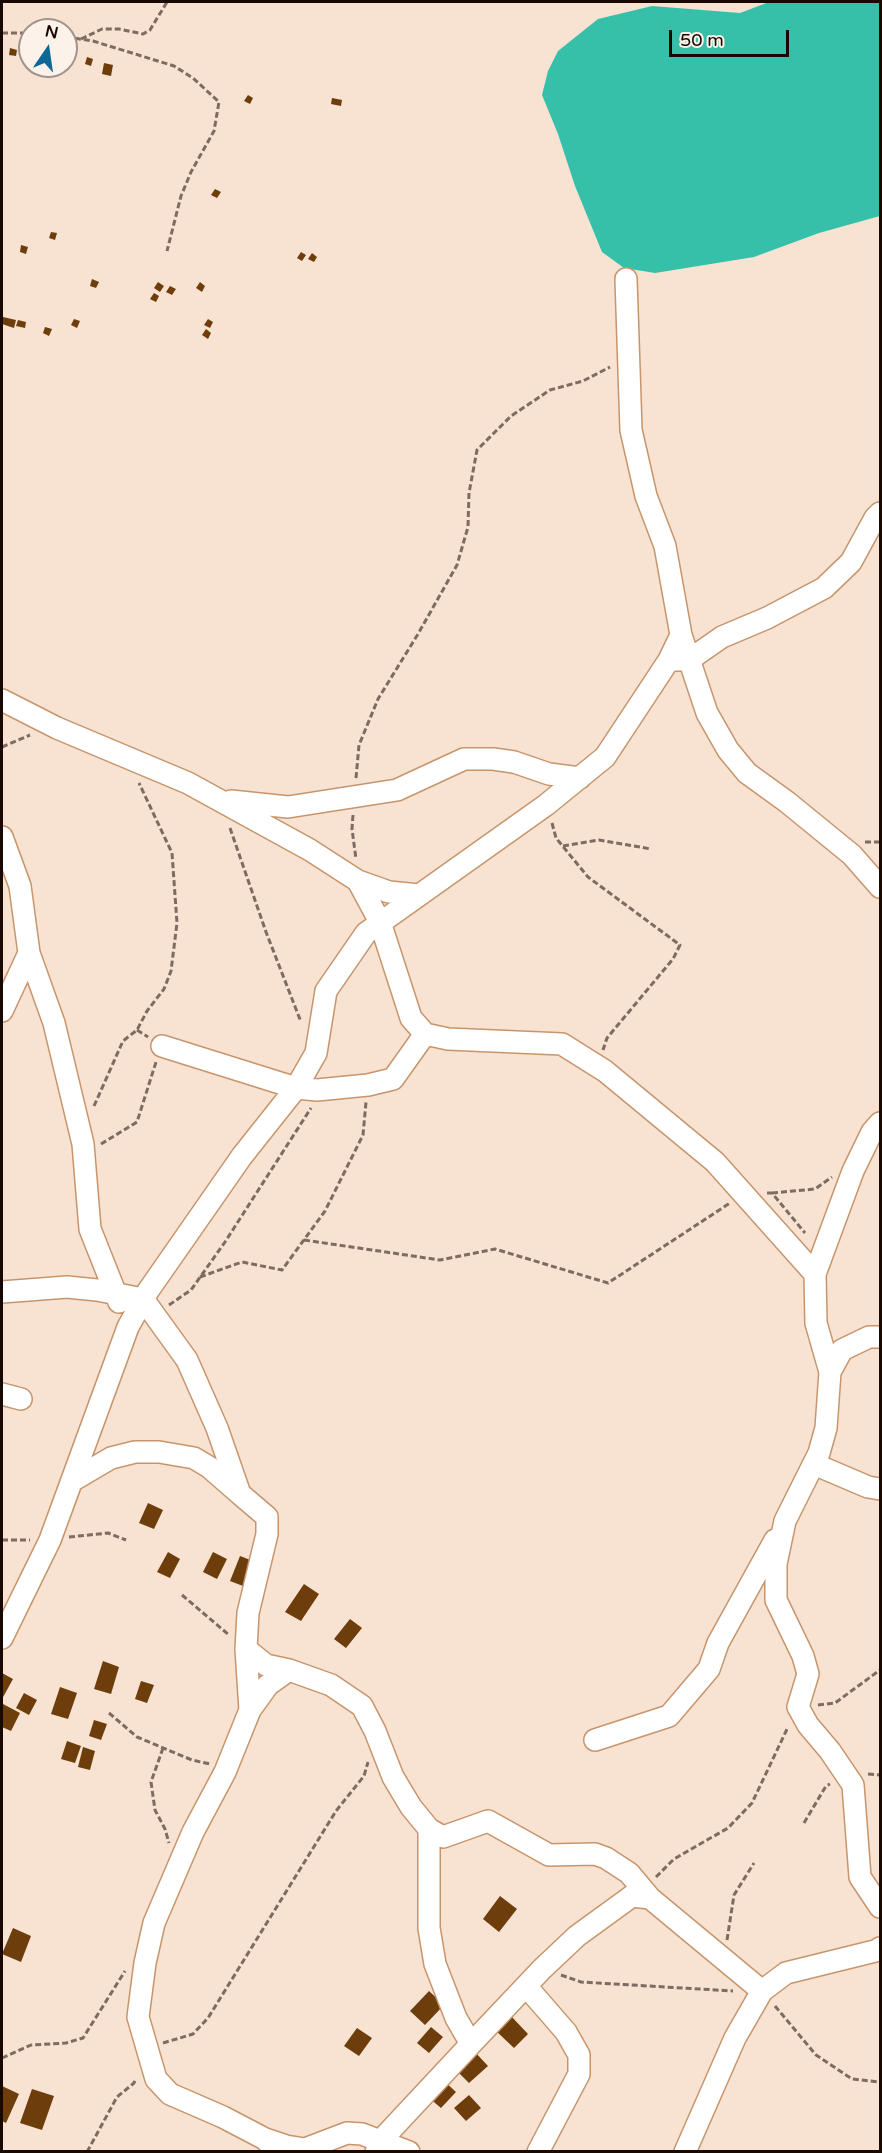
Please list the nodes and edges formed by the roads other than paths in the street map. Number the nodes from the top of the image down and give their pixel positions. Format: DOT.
graph roads {
  1 [pos="626,279"];
  2 [pos="880,513"];
  3 [pos="679,660"];
  4 [pos="2,700"];
  5 [pos="580,778"];
  6 [pos="221,800"];
  7 [pos="2,837"];
  8 [pos="358,882"];
  9 [pos="880,887"];
  10 [pos="419,895"];
  11 [pos="380,922"];
  12 [pos="29,953"];
  13 [pos="2,1011"];
  14 [pos="425,1035"];
  15 [pos="162,1046"];
  16 [pos="306,1089"];
  17 [pos="880,1123"];
  18 [pos="815,1274"];
  19 [pos="2,1288"];
  20 [pos="116,1293"];
  21 [pos="149,1307"];
  22 [pos="128,1327"];
  23 [pos="880,1337"];
  24 [pos="830,1372"];
  25 [pos="814,1464"];
  26 [pos="72,1481"];
  27 [pos="880,1489"];
  28 [pos="240,1494"];
  29 [pos="785,1521"];
  30 [pos="2,1638"];
  31 [pos="246,1649"];
  32 [pos="289,1670"];
  33 [pos="250,1710"];
  34 [pos="595,1740"];
  35 [pos="429,1829"];
  36 [pos="646,1894"];
  37 [pos="880,1907"];
  38 [pos="880,1948"];
  39 [pos="526,1986"];
  40 [pos="762,1991"];
  41 [pos="471,2044"];
  42 [pos="271,2145"];
  43 [pos="379,2146"];
  44 [pos="410,2151"];
  45 [pos="538,2151"];
  46 [pos="686,2151"];
  1 -- 3 [label="street"];
  2 -- 3 [label="street"];
  3 -- 5 [label="street"];
  3 -- 9 [label="street"];
  4 -- 6 [label="street"];
  5 -- 6 [label="street"];
  5 -- 10 [label="street"];
  6 -- 8 [label="street"];
  7 -- 12 [label="street"];
  8 -- 10 [label="street"];
  8 -- 11 [label="street"];
  10 -- 11 [label="street"];
  11 -- 14 [label="street"];
  11 -- 16 [label="street"];
  12 -- 13 [label="street"];
  12 -- 20 [label="street"];
  14 -- 16 [label="street"];
  14 -- 18 [label="street"];
  15 -- 16 [label="street"];
  16 -- 21 [label="street"];
  17 -- 18 [label="street"];
  18 -- 24 [label="street"];
  19 -- 20 [label="street"];
  20 -- 21 [label="street"];
  20 -- 22 [label="street"];
  21 -- 22 [label="street"];
  21 -- 28 [label="street"];
  22 -- 26 [label="street"];
  23 -- 24 [label="street"];
  24 -- 25 [label="street"];
  25 -- 27 [label="street"];
  25 -- 29 [label="street"];
  26 -- 28 [label="street"];
  26 -- 30 [label="street"];
  28 -- 31 [label="street"];
  29 -- 34 [label="street"];
  29 -- 37 [label="street"];
  31 -- 32 [label="street"];
  31 -- 33 [label="street"];
  32 -- 33 [label="street"];
  32 -- 35 [label="street"];
  33 -- 42 [label="street"];
  35 -- 36 [label="street"];
  35 -- 41 [label="street"];
  36 -- 39 [label="street"];
  36 -- 40 [label="street"];
  38 -- 40 [label="street"];
  39 -- 41 [label="street"];
  39 -- 45 [label="street"];
  40 -- 46 [label="street"];
  41 -- 43 [label="street"];
  42 -- 43 [label="street"];
  43 -- 44 [label="street"];
}
